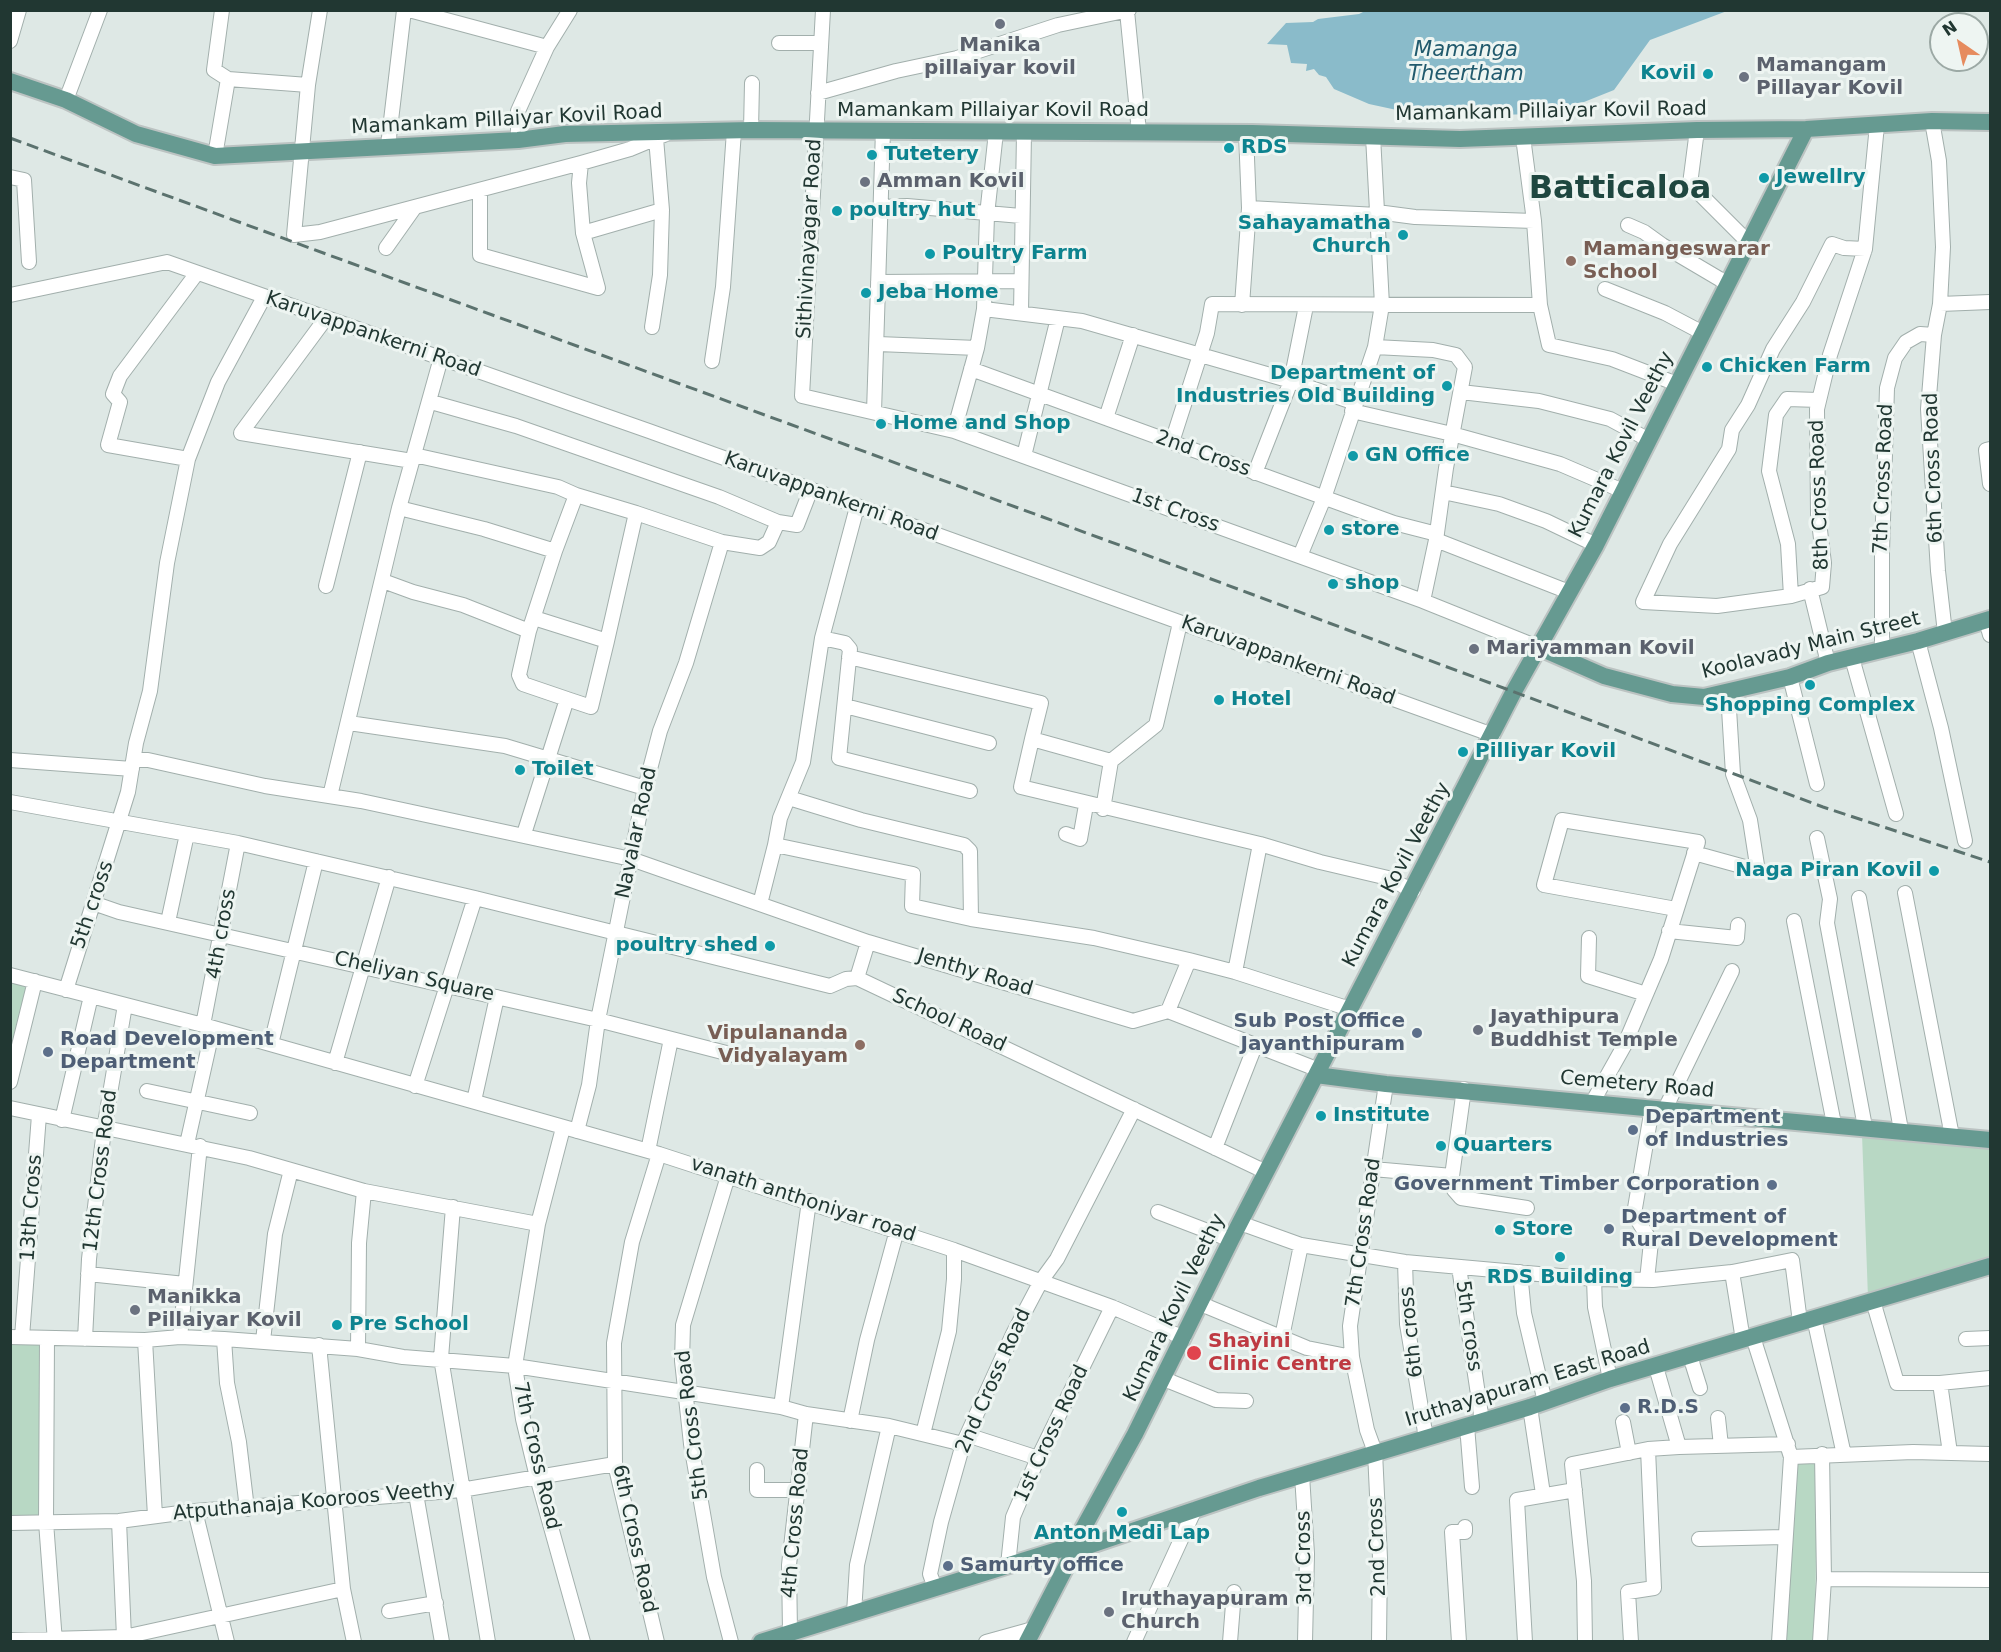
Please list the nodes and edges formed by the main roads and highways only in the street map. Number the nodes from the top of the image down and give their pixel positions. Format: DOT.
graph roads {
  1 [pos="10,81"];
  2 [pos="1990,122"];
  3 [pos="1806,129"];
  4 [pos="1989,625"];
  5 [pos="1540,648"];
  6 [pos="1318,1072"];
  7 [pos="1990,1140"];
  8 [pos="1990,1266"];
  9 [pos="1077,1546"];
  10 [pos="1030,1635"];
  11 [pos="760,1641"];
  1 -- 3 [label="main road, Mamankam Pillaiyar Kovil Road"];
  2 -- 3 [label="main road, Mamankam Pillaiyar Kovil Road"];
  3 -- 5 [label="main road, Kumara Kovil Veethy"];
  4 -- 5 [label="main road, Koolavady Main Street"];
  5 -- 6 [label="main road, Kumara Kovil Veethy"];
  6 -- 7 [label="main road, Cemetery Road"];
  6 -- 9 [label="main road, Kumara Kovil Veethy"];
  8 -- 9 [label="main road, Iruthayapuram East Road"];
  9 -- 10 [label="main road, Kumara Kovil Veethy"];
  9 -- 11 [label="main road, Iruthayapuram East Road"];
}
